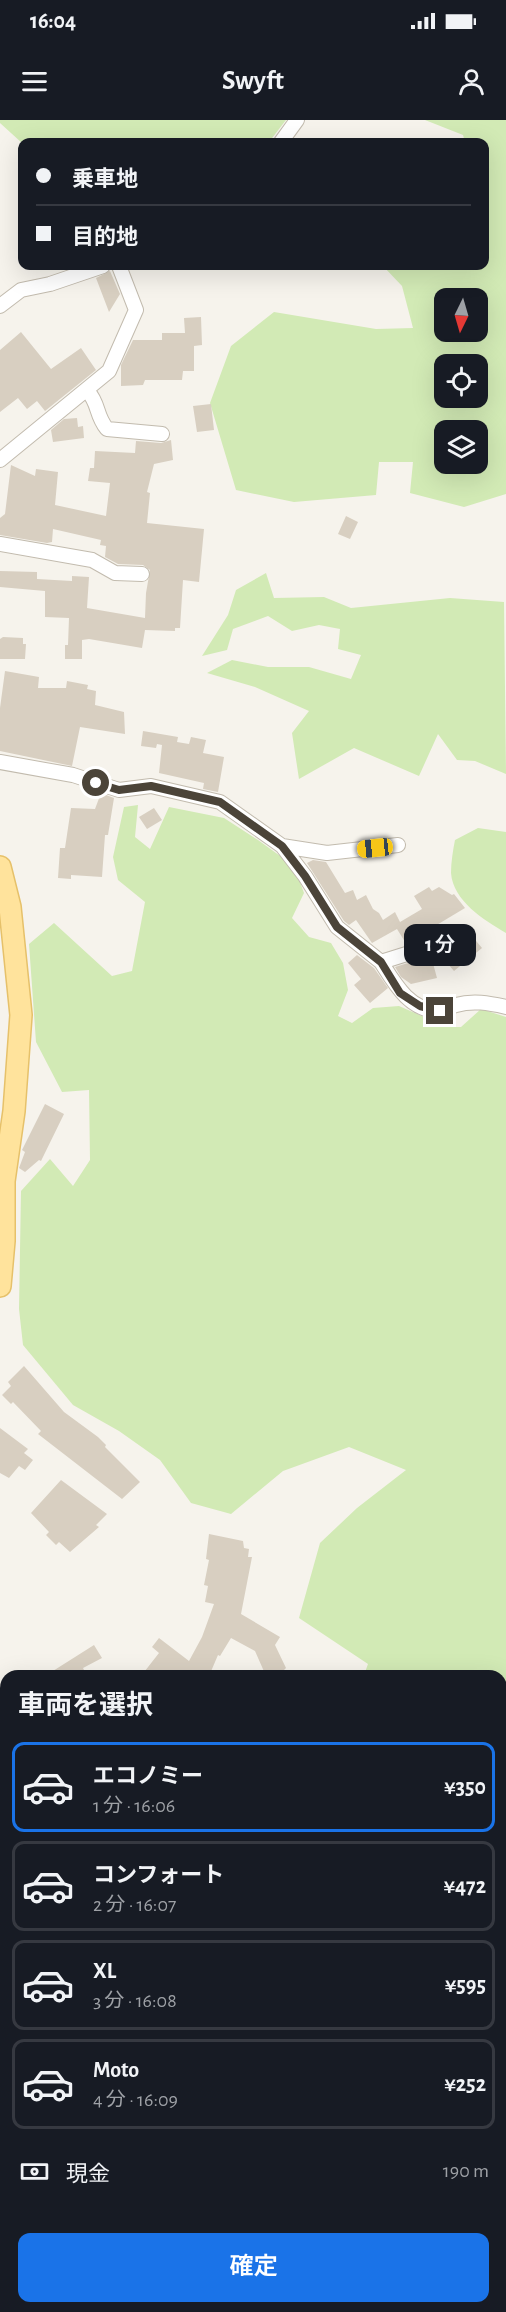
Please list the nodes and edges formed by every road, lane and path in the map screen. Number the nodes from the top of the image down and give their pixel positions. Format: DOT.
graph roads {
  1 [pos="297,120"];
  2 [pos="284,138"];
  3 [pos="91,270"];
  4 [pos="121,270"];
  5 [pos="0,306"];
  6 [pos="87,390"];
  7 [pos="162,434"];
  8 [pos="0,460"];
  9 [pos="0,544"];
  10 [pos="142,574"];
  11 [pos="0,762"];
  12 [pos="398,845"];
  13 [pos="282,846"];
  14 [pos="0,867"];
  15 [pos="448,941"];
  16 [pos="381,962"];
  17 [pos="506,1007"];
  18 [pos="7,1112"];
  19 [pos="0,1286"];
  1 -- 2 [label="street"];
  3 -- 5 [label="street"];
  4 -- 6 [label="street"];
  6 -- 7 [label="street"];
  6 -- 8 [label="street"];
  9 -- 10 [label="street"];
  11 -- 13 [label="street"];
  12 -- 13 [label="street"];
  13 -- 16 [label="street"];
  14 -- 18 [label="main road"];
  15 -- 16 [label="street"];
  16 -- 17 [label="street"];
  18 -- 19 [label="main road"];
}
